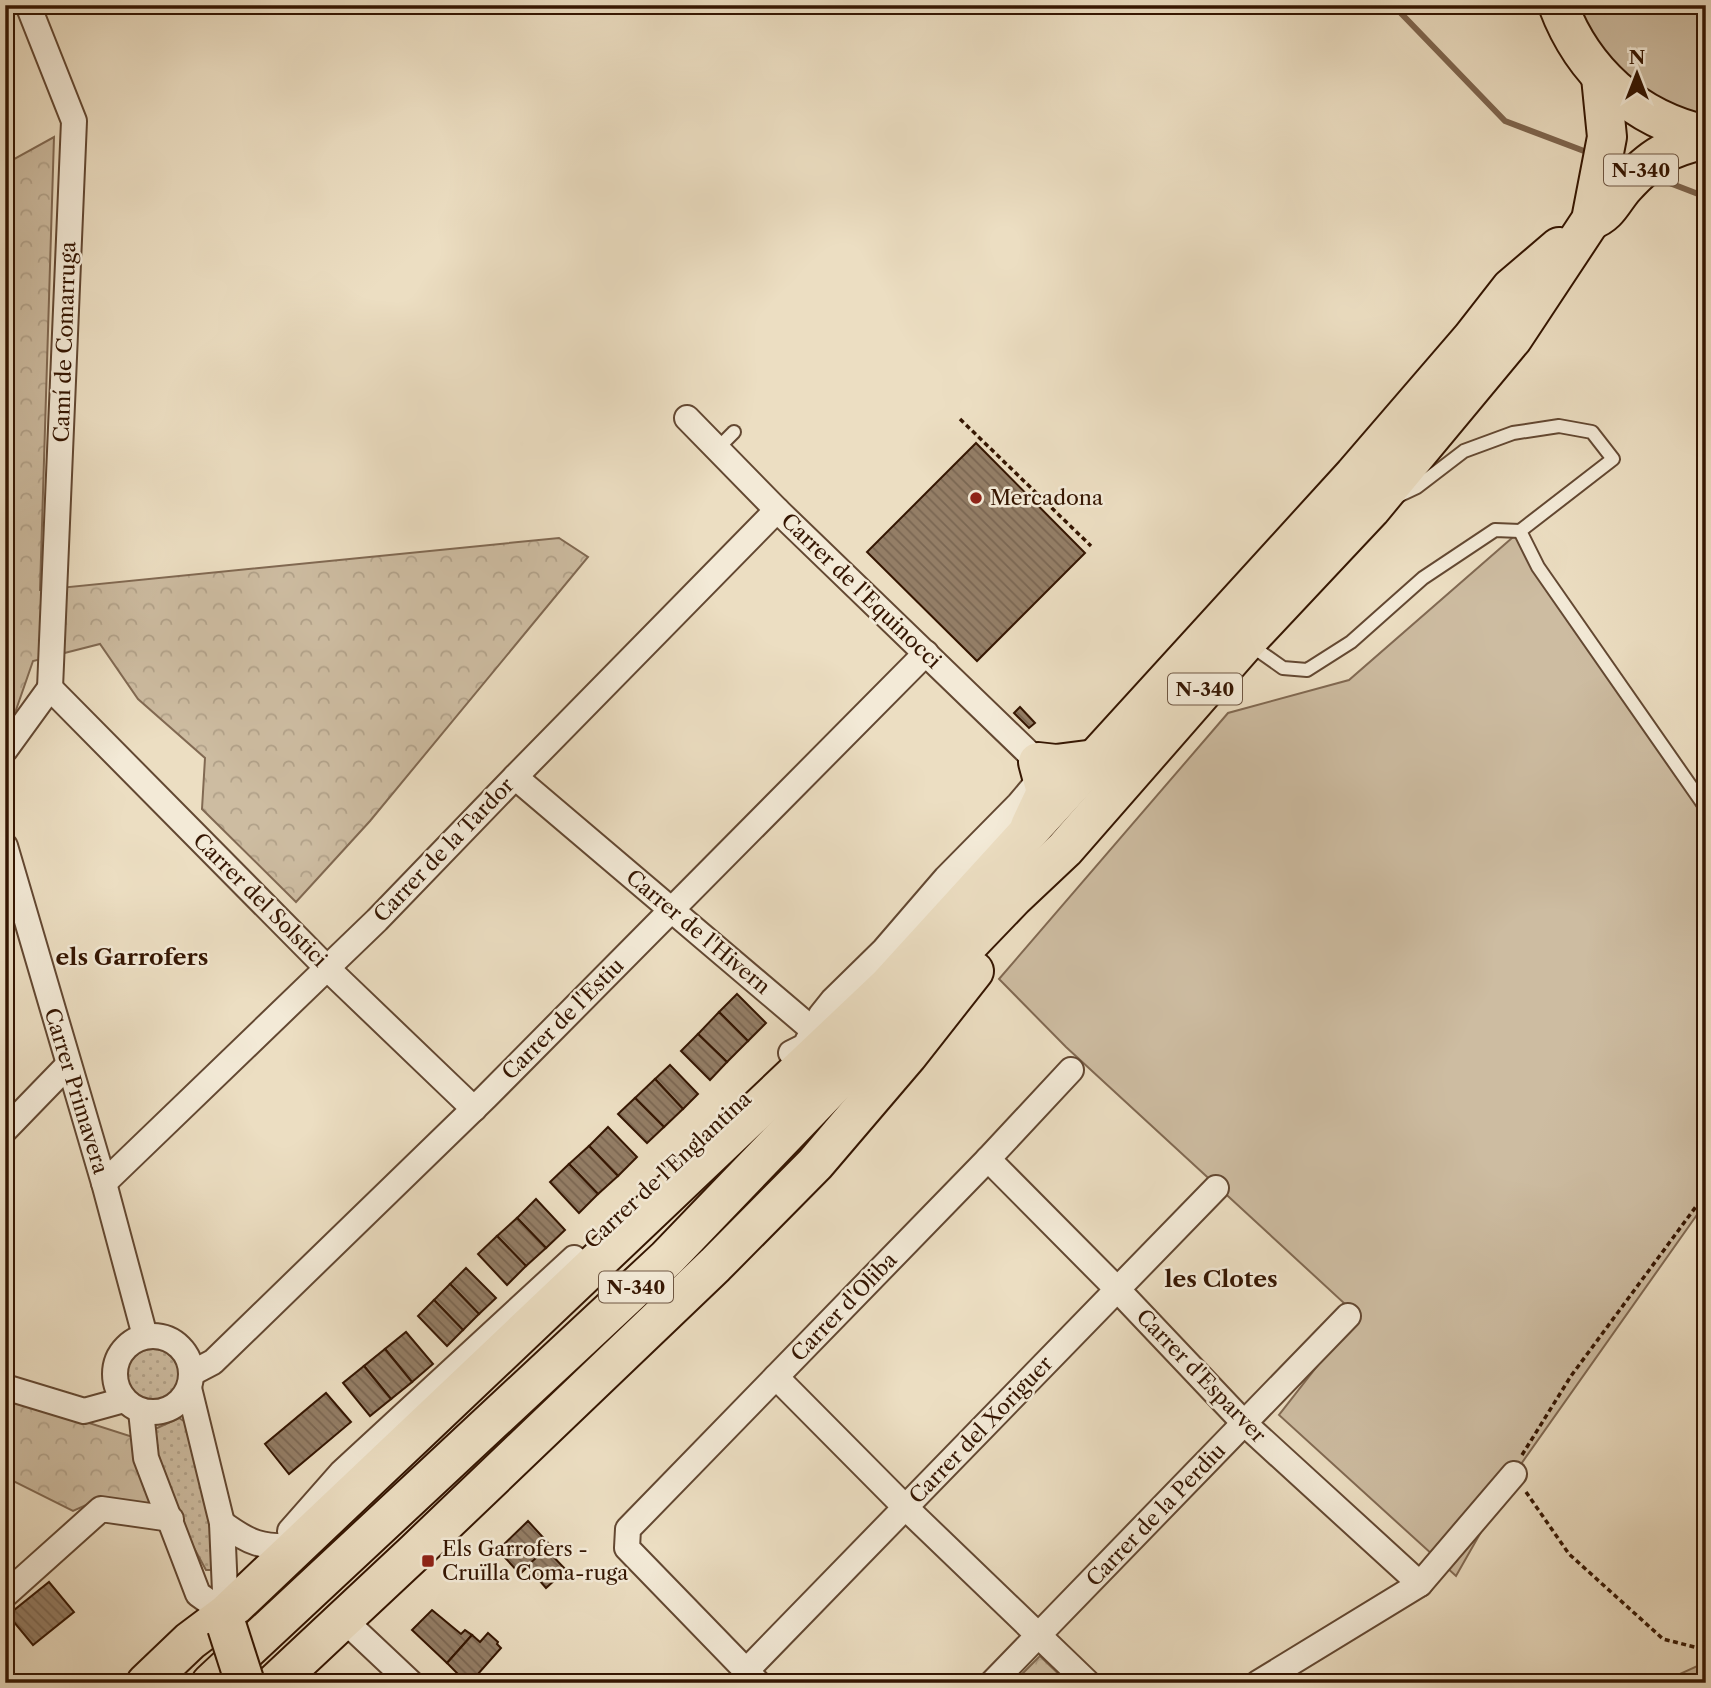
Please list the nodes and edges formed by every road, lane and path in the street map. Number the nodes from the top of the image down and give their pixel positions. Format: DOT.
graph roads {
  1 [pos="28,5"];
  2 [pos="1558,5"];
  3 [pos="1601,77"];
  4 [pos="1706,137"];
  5 [pos="1586,227"];
  6 [pos="687,418"];
  7 [pos="960,419"];
  8 [pos="1371,509"];
  9 [pos="777,510"];
  10 [pos="1520,531"];
  11 [pos="1091,546"];
  12 [pos="1247,642"];
  13 [pos="926,653"];
  14 [pos="50,688"];
  15 [pos="5,750"];
  16 [pos="1095,759"];
  17 [pos="1040,770"];
  18 [pos="515,777"];
  19 [pos="1706,808"];
  20 [pos="1019,843"];
  21 [pos="5,846"];
  22 [pos="1042,872"];
  23 [pos="672,910"];
  24 [pos="328,969"];
  25 [pos="888,986"];
  26 [pos="813,1030"];
  27 [pos="68,1065"];
  28 [pos="1071,1070"];
  29 [pos="474,1109"];
  30 [pos="7,1124"];
  31 [pos="988,1159"];
  32 [pos="104,1183"];
  33 [pos="1216,1188"];
  34 [pos="1706,1193"];
  35 [pos="1118,1290"];
  36 [pos="1348,1316"];
  37 [pos="145,1336"];
  38 [pos="776,1377"];
  39 [pos="190,1381"];
  40 [pos="5,1387"];
  41 [pos="132,1406"];
  42 [pos="1245,1424"];
  43 [pos="1514,1474"];
  44 [pos="905,1507"];
  45 [pos="171,1520"];
  46 [pos="222,1523"];
  47 [pos="275,1550"];
  48 [pos="1420,1584"];
  49 [pos="5,1595"];
  50 [pos="231,1608"];
  51 [pos="343,1619"];
  52 [pos="1039,1636"];
  53 [pos="1706,1650"];
  54 [pos="752,1677"];
  55 [pos="282,1678"];
  56 [pos="146,1683"];
  57 [pos="211,1683"];
  58 [pos="245,1683"];
  59 [pos="411,1683"];
  60 [pos="992,1683"];
  61 [pos="1087,1683"];
  62 [pos="1258,1683"];
  1 -- 14 [label="street, Camí de Comarruga"];
  2 -- 3 [label="main road, N-340"];
  3 -- 4 [label="main road, N-340"];
  3 -- 5 [label="main road, N-340"];
  4 -- 5 [label="main road, N-340"];
  5 -- 8 [label="main road, N-340"];
  5 -- 16 [label="main road"];
  6 -- 9 [label="street, Carrer de l'Equinocci"];
  7 -- 11 [label="path"];
  8 -- 10 [label="lane"];
  8 -- 12 [label="main road, N-340"];
  9 -- 13 [label="street, Carrer de l'Equinocci"];
  9 -- 18 [label="street, Carrer de la Tardor"];
  10 -- 12 [label="lane"];
  10 -- 19 [label="lane"];
  12 -- 22 [label="main road, N-340"];
  13 -- 17 [label="street, Carrer de l'Equinocci"];
  13 -- 23 [label="street, Carrer de l'Estiu"];
  14 -- 15 [label="street"];
  14 -- 24 [label="street, Carrer del Solstici"];
  16 -- 17 [label="main road"];
  16 -- 20 [label="main road"];
  17 -- 20 [label="main road"];
  17 -- 26 [label="street, Carrer de l'Englantina"];
  18 -- 23 [label="street, Carrer de l'Hivern"];
  18 -- 24 [label="street, Carrer de la Tardor"];
  20 -- 25 [label="main road"];
  21 -- 27 [label="street, Carrer Primavera"];
  22 -- 51 [label="main road"];
  22 -- 57 [label="main road, N-340"];
  23 -- 26 [label="street, Carrer de l'Hivern"];
  23 -- 29 [label="street, Carrer de l'Estiu"];
  24 -- 29 [label="street, Carrer del Solstici"];
  24 -- 32 [label="street, Carrer de la Tardor"];
  25 -- 26 [label="street"];
  25 -- 47 [label="main road"];
  26 -- 47 [label="street, Carrer de l'Englantina"];
  27 -- 30 [label="street"];
  27 -- 32 [label="street, Carrer Primavera"];
  28 -- 31 [label="street, Carrer d'Oliba"];
  29 -- 39 [label="street, Carrer de l'Estiu"];
  31 -- 35 [label="street, Carrer d'Esparver"];
  31 -- 38 [label="street, Carrer d'Oliba"];
  32 -- 37 [label="street, Carrer Primavera"];
  33 -- 35 [label="street, Carrer del Xoriguer"];
  34 -- 43 [label="path"];
  35 -- 42 [label="street, Carrer d'Esparver"];
  35 -- 44 [label="street, Carrer del Xoriguer"];
  36 -- 42 [label="street, Carrer de la Perdiu"];
  37 -- 39 [label="street"];
  37 -- 41 [label="street"];
  38 -- 44 [label="street"];
  38 -- 54 [label="street, Carrer d'Oliba"];
  39 -- 41 [label="street"];
  39 -- 46 [label="street"];
  40 -- 41 [label="street"];
  41 -- 45 [label="street"];
  42 -- 48 [label="street, Carrer d'Esparver"];
  42 -- 52 [label="street, Carrer de la Perdiu"];
  43 -- 48 [label="street"];
  43 -- 53 [label="path"];
  44 -- 52 [label="street"];
  44 -- 54 [label="street, Carrer del Xoriguer"];
  45 -- 49 [label="street"];
  45 -- 50 [label="street"];
  46 -- 47 [label="street"];
  46 -- 50 [label="street"];
  47 -- 50 [label="main road"];
  48 -- 62 [label="street"];
  50 -- 56 [label="main road"];
  50 -- 58 [label="main road, bridge"];
  51 -- 55 [label="main road"];
  51 -- 59 [label="street"];
  52 -- 60 [label="street, Carrer de la Perdiu"];
  52 -- 61 [label="street"];
}
